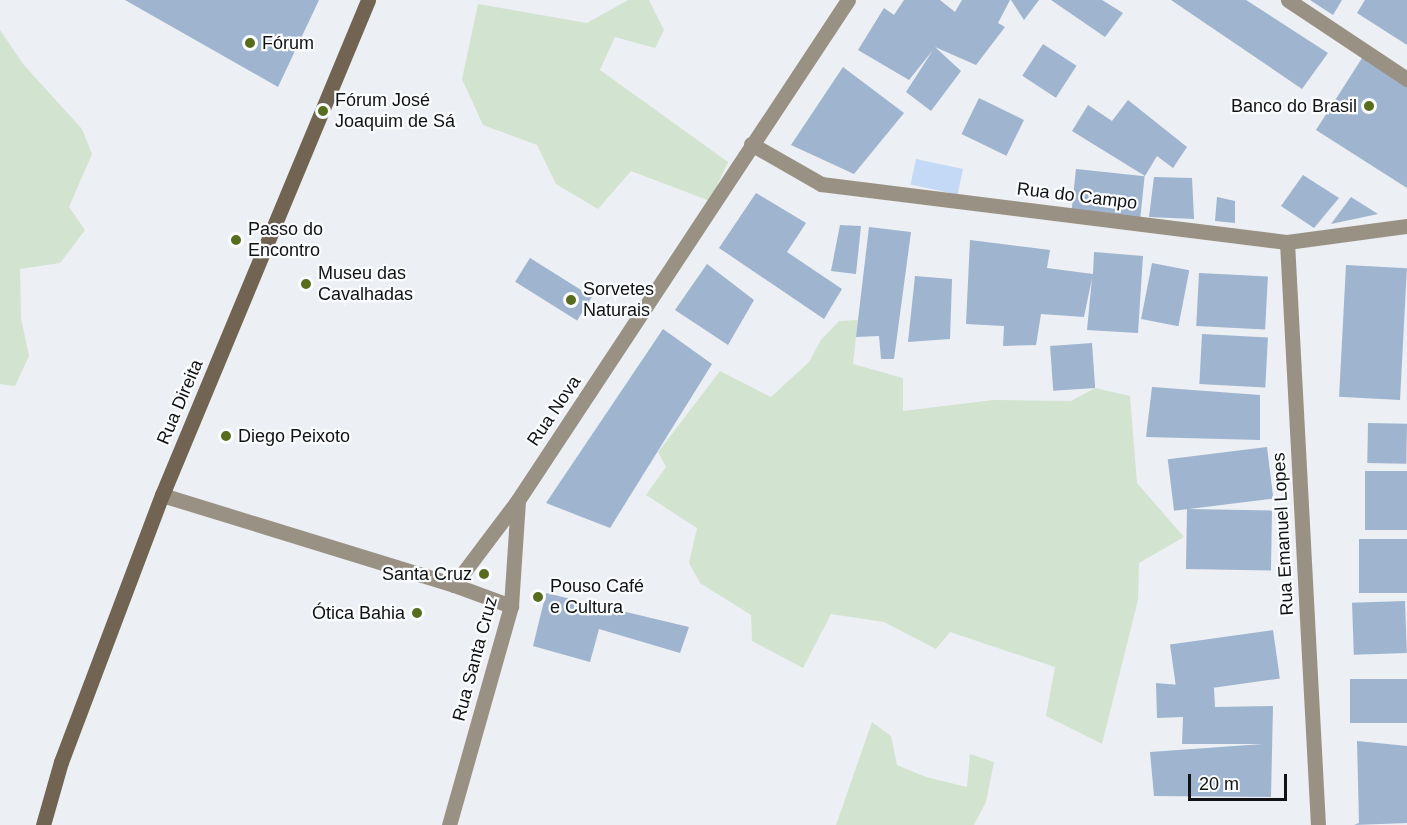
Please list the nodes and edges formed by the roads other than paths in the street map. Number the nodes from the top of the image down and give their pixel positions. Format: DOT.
graph roads {
  1 [pos="368,0"];
  2 [pos="848,0"];
  3 [pos="1288,0"];
  4 [pos="1407,79"];
  5 [pos="751,144"];
  6 [pos="1407,226"];
  7 [pos="1287,242"];
  8 [pos="162,495"];
  9 [pos="518,500"];
  10 [pos="454,585"];
  11 [pos="511,606"];
  12 [pos="42,825"];
  13 [pos="449,825"];
  14 [pos="1318,825"];
  1 -- 8 [label="main road, Rua Direita"];
  2 -- 5 [label="street, Rua Nova"];
  3 -- 4 [label="street"];
  5 -- 7 [label="street, Rua do Campo"];
  5 -- 9 [label="street, Rua Nova"];
  6 -- 7 [label="street, Rua do Campo"];
  7 -- 14 [label="street, Rua Emanuel Lopes"];
  8 -- 10 [label="street"];
  8 -- 12 [label="main road, Rua Direita"];
  9 -- 10 [label="street, Rua Nova"];
  9 -- 11 [label="street, Rua Santa Cruz"];
  10 -- 11 [label="street"];
  11 -- 13 [label="street, Rua Santa Cruz"];
}
